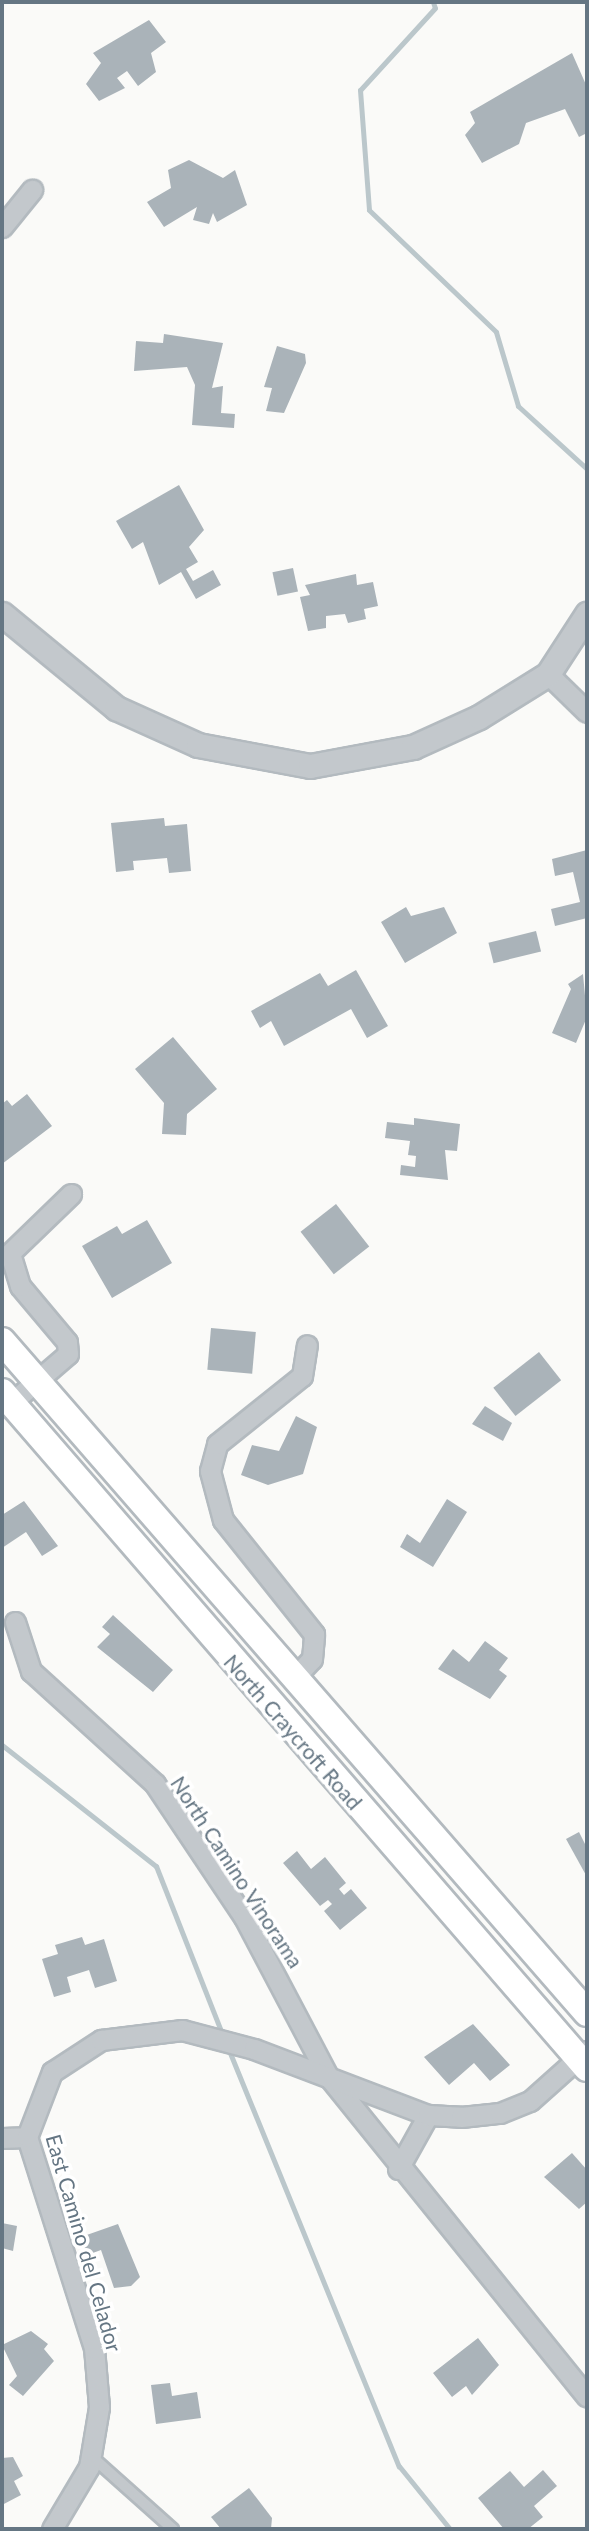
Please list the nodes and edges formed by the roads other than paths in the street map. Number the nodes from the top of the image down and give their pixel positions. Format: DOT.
graph roads {
  1 [pos="32,190"];
  2 [pos="2,227"];
  3 [pos="2,614"];
  4 [pos="587,614"];
  5 [pos="548,674"];
  6 [pos="587,712"];
  7 [pos="71,1194"];
  8 [pos="2,1340"];
  9 [pos="307,1345"];
  10 [pos="36,1381"];
  11 [pos="6,1398"];
  12 [pos="15,1622"];
  13 [pos="294,1678"];
  14 [pos="587,2013"];
  15 [pos="584,2059"];
  16 [pos="328,2076"];
  17 [pos="428,2115"];
  18 [pos="27,2137"];
  19 [pos="2,2138"];
  20 [pos="398,2169"];
  21 [pos="587,2397"];
  22 [pos="91,2456"];
  23 [pos="52,2529"];
  24 [pos="173,2529"];
  1 -- 2 [label="street"];
  3 -- 5 [label="street"];
  4 -- 5 [label="street"];
  5 -- 6 [label="street"];
  7 -- 10 [label="street"];
  8 -- 10 [label="main road, North Craycroft Road"];
  9 -- 13 [label="street"];
  10 -- 11 [label="street"];
  10 -- 13 [label="main road, North Craycroft Road"];
  11 -- 15 [label="main road, North Craycroft Road"];
  12 -- 16 [label="street, North Camino Vinorama"];
  13 -- 14 [label="main road, North Craycroft Road"];
  15 -- 17 [label="street, East Camino del Celador"];
  16 -- 17 [label="street, East Camino del Celador"];
  16 -- 18 [label="street, East Camino del Celador"];
  16 -- 20 [label="street, North Camino Vinorama"];
  17 -- 20 [label="street"];
  18 -- 19 [label="street"];
  18 -- 22 [label="street, East Camino del Celador"];
  20 -- 21 [label="street, North Camino Vinorama"];
  22 -- 23 [label="street, East Camino del Celador"];
  22 -- 24 [label="lane"];
}
